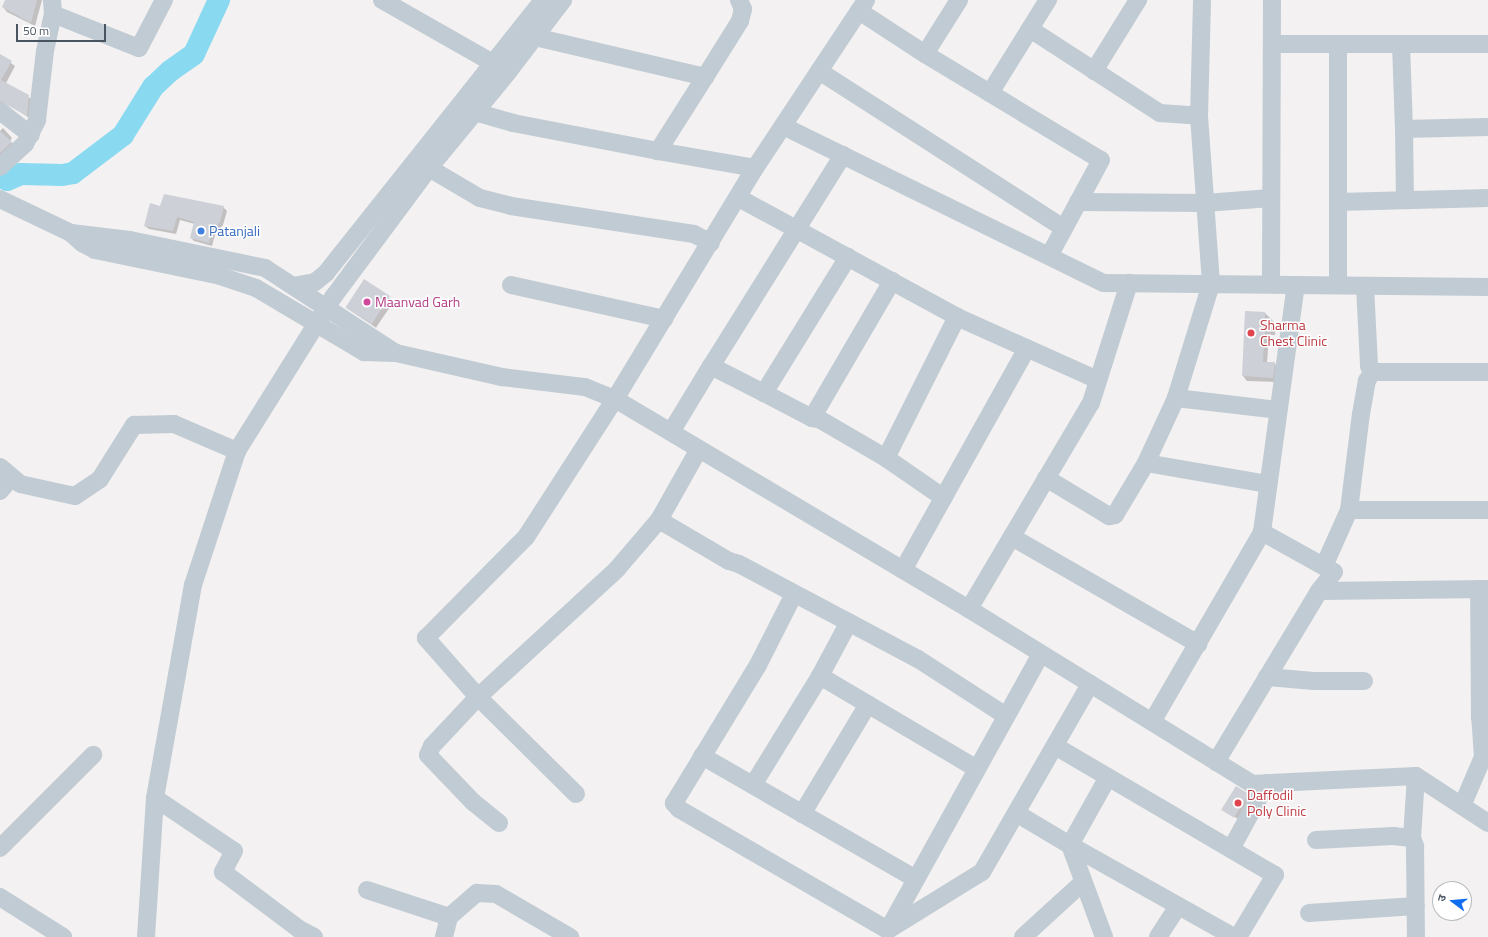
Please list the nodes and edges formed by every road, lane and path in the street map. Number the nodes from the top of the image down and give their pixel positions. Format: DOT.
graph roads {
  1 [pos="164,0"];
  2 [pos="382,0"];
  3 [pos="739,0"];
  4 [pos="959,0"];
  5 [pos="1048,0"];
  6 [pos="1138,0"];
  7 [pos="1202,0"];
  8 [pos="1272,0"];
  9 [pos="554,1"];
  10 [pos="862,6"];
  11 [pos="53,7"];
  12 [pos="1030,29"];
  13 [pos="535,37"];
  14 [pos="1272,44"];
  15 [pos="1338,44"];
  16 [pos="1401,44"];
  17 [pos="1488,44"];
  18 [pos="925,54"];
  19 [pos="493,63"];
  20 [pos="1094,70"];
  21 [pos="819,71"];
  22 [pos="705,77"];
  23 [pos="990,93"];
  24 [pos="0,111"];
  25 [pos="475,112"];
  26 [pos="1199,116"];
  27 [pos="783,126"];
  28 [pos="1488,127"];
  29 [pos="1404,129"];
  30 [pos="30,135"];
  31 [pos="658,151"];
  32 [pos="843,156"];
  33 [pos="0,168"];
  34 [pos="429,168"];
  35 [pos="755,168"];
  36 [pos="738,198"];
  37 [pos="1271,198"];
  38 [pos="1488,198"];
  39 [pos="0,200"];
  40 [pos="1405,200"];
  41 [pos="1078,202"];
  42 [pos="1205,202"];
  43 [pos="1338,202"];
  44 [pos="1064,228"];
  45 [pos="796,229"];
  46 [pos="71,233"];
  47 [pos="711,243"];
  48 [pos="1049,256"];
  49 [pos="848,257"];
  50 [pos="892,281"];
  51 [pos="1129,282"];
  52 [pos="1211,284"];
  53 [pos="1271,284"];
  54 [pos="511,285"];
  55 [pos="1296,285"];
  56 [pos="1338,285"];
  57 [pos="293,286"];
  58 [pos="1365,286"];
  59 [pos="1488,287"];
  60 [pos="320,316"];
  61 [pos="957,317"];
  62 [pos="664,319"];
  63 [pos="1027,348"];
  64 [pos="711,366"];
  65 [pos="1372,372"];
  66 [pos="1488,372"];
  67 [pos="1098,380"];
  68 [pos="764,393"];
  69 [pos="1176,398"];
  70 [pos="615,399"];
  71 [pos="1278,410"];
  72 [pos="812,418"];
  73 [pos="671,432"];
  74 [pos="700,449"];
  75 [pos="237,451"];
  76 [pos="886,458"];
  77 [pos="1146,463"];
  78 [pos="1046,478"];
  79 [pos="4,479"];
  80 [pos="1268,484"];
  81 [pos="944,498"];
  82 [pos="1349,510"];
  83 [pos="1488,510"];
  84 [pos="659,520"];
  85 [pos="1262,532"];
  86 [pos="1012,537"];
  87 [pos="1324,566"];
  88 [pos="904,570"];
  89 [pos="1483,589"];
  90 [pos="1319,591"];
  91 [pos="794,594"];
  92 [pos="969,609"];
  93 [pos="849,622"];
  94 [pos="1198,644"];
  95 [pos="1041,654"];
  96 [pos="820,676"];
  97 [pos="1267,676"];
  98 [pos="1364,681"];
  99 [pos="1090,684"];
  100 [pos="478,697"];
  101 [pos="868,704"];
  102 [pos="1006,716"];
  103 [pos="1152,722"];
  104 [pos="1055,746"];
  105 [pos="93,755"];
  106 [pos="702,756"];
  107 [pos="1216,762"];
  108 [pos="977,769"];
  109 [pos="1416,776"];
  110 [pos="1108,777"];
  111 [pos="1267,783"];
  112 [pos="753,785"];
  113 [pos="576,794"];
  114 [pos="155,798"];
  115 [pos="1462,806"];
  116 [pos="1016,813"];
  117 [pos="802,814"];
  118 [pos="498,823"];
  119 [pos="1488,823"];
  120 [pos="1412,838"];
  121 [pos="1316,840"];
  122 [pos="2,844"];
  123 [pos="1070,845"];
  124 [pos="1231,849"];
  125 [pos="916,879"];
  126 [pos="1084,882"];
  127 [pos="367,890"];
  128 [pos="0,897"];
  129 [pos="1178,906"];
  130 [pos="1416,906"];
  131 [pos="1309,913"];
  132 [pos="449,917"];
  133 [pos="886,934"];
  134 [pos="63,937"];
  135 [pos="146,937"];
  136 [pos="314,937"];
  137 [pos="444,937"];
  138 [pos="570,937"];
  139 [pos="1023,937"];
  140 [pos="1104,937"];
  141 [pos="1158,937"];
  142 [pos="1234,937"];
  143 [pos="1238,937"];
  144 [pos="1416,937"];
  1 -- 11 [label="street"];
  2 -- 19 [label="street"];
  3 -- 22 [label="street"];
  4 -- 18 [label="street"];
  5 -- 12 [label="street"];
  6 -- 20 [label="street"];
  7 -- 26 [label="street"];
  8 -- 14 [label="street"];
  9 -- 13 [label="street"];
  9 -- 19 [label="street"];
  10 -- 18 [label="street"];
  10 -- 21 [label="street"];
  11 -- 30 [label="street"];
  12 -- 20 [label="street"];
  12 -- 23 [label="street"];
  13 -- 22 [label="street"];
  13 -- 25 [label="street"];
  14 -- 15 [label="street"];
  14 -- 37 [label="street"];
  15 -- 16 [label="street"];
  15 -- 43 [label="street"];
  16 -- 17 [label="street"];
  16 -- 29 [label="street"];
  18 -- 23 [label="street"];
  19 -- 57 [label="street"];
  20 -- 26 [label="street"];
  21 -- 27 [label="street"];
  21 -- 44 [label="street"];
  22 -- 31 [label="street"];
  23 -- 41 [label="street"];
  24 -- 30 [label="street"];
  25 -- 31 [label="street"];
  25 -- 34 [label="street"];
  26 -- 42 [label="street"];
  27 -- 32 [label="street"];
  27 -- 35 [label="street"];
  28 -- 29 [label="street"];
  29 -- 40 [label="street"];
  30 -- 33 [label="street"];
  31 -- 35 [label="street"];
  32 -- 45 [label="street"];
  32 -- 48 [label="street"];
  34 -- 47 [label="street"];
  34 -- 60 [label="street"];
  35 -- 36 [label="street"];
  36 -- 45 [label="street"];
  36 -- 47 [label="street"];
  37 -- 42 [label="street"];
  37 -- 53 [label="street"];
  38 -- 40 [label="street"];
  39 -- 46 [label="street"];
  40 -- 43 [label="street"];
  41 -- 42 [label="street"];
  41 -- 44 [label="street"];
  42 -- 52 [label="street"];
  43 -- 56 [label="street"];
  44 -- 48 [label="street"];
  45 -- 49 [label="street"];
  45 -- 64 [label="street"];
  46 -- 57 [label="street"];
  46 -- 60 [label="street"];
  47 -- 62 [label="street"];
  48 -- 51 [label="street"];
  49 -- 50 [label="street"];
  49 -- 68 [label="street"];
  50 -- 61 [label="street"];
  50 -- 72 [label="street"];
  51 -- 52 [label="street"];
  51 -- 67 [label="street"];
  52 -- 53 [label="street"];
  52 -- 69 [label="street"];
  53 -- 55 [label="street"];
  54 -- 62 [label="street"];
  55 -- 56 [label="street"];
  55 -- 71 [label="street"];
  56 -- 58 [label="street"];
  57 -- 60 [label="street"];
  58 -- 59 [label="street"];
  58 -- 65 [label="street"];
  60 -- 70 [label="street"];
  60 -- 75 [label="street"];
  61 -- 63 [label="street"];
  61 -- 76 [label="street"];
  62 -- 70 [label="street"];
  63 -- 67 [label="street"];
  63 -- 81 [label="street"];
  64 -- 68 [label="street"];
  64 -- 73 [label="street"];
  65 -- 66 [label="street"];
  65 -- 82 [label="street"];
  67 -- 78 [label="street"];
  68 -- 72 [label="street"];
  69 -- 71 [label="street"];
  69 -- 77 [label="street"];
  70 -- 73 [label="street"];
  70 -- 100 [label="street"];
  71 -- 80 [label="street"];
  72 -- 76 [label="street"];
  73 -- 74 [label="street"];
  74 -- 84 [label="street"];
  74 -- 88 [label="street"];
  75 -- 79 [label="street"];
  75 -- 114 [label="street"];
  76 -- 81 [label="street"];
  77 -- 78 [label="street"];
  77 -- 80 [label="street"];
  78 -- 86 [label="street"];
  80 -- 85 [label="street"];
  81 -- 88 [label="street"];
  82 -- 83 [label="street"];
  82 -- 87 [label="street"];
  84 -- 91 [label="street"];
  84 -- 100 [label="street"];
  85 -- 87 [label="street"];
  85 -- 94 [label="street"];
  86 -- 92 [label="street"];
  86 -- 94 [label="street"];
  87 -- 90 [label="street"];
  88 -- 92 [label="street"];
  89 -- 90 [label="street"];
  89 -- 115 [label="street"];
  90 -- 97 [label="street"];
  91 -- 93 [label="street"];
  91 -- 106 [label="street"];
  92 -- 95 [label="street"];
  93 -- 96 [label="street"];
  93 -- 102 [label="street"];
  94 -- 103 [label="street"];
  95 -- 99 [label="street"];
  95 -- 102 [label="street"];
  96 -- 101 [label="street"];
  96 -- 112 [label="street"];
  97 -- 98 [label="street"];
  97 -- 107 [label="street"];
  99 -- 103 [label="street"];
  99 -- 104 [label="street"];
  100 -- 113 [label="street"];
  100 -- 118 [label="street"];
  101 -- 108 [label="street"];
  101 -- 117 [label="street"];
  102 -- 108 [label="street"];
  103 -- 107 [label="street"];
  104 -- 110 [label="street"];
  104 -- 116 [label="street"];
  105 -- 122 [label="street"];
  106 -- 112 [label="street"];
  106 -- 133 [label="street"];
  107 -- 111 [label="street"];
  108 -- 125 [label="street"];
  109 -- 111 [label="street"];
  109 -- 115 [label="street"];
  109 -- 120 [label="street"];
  110 -- 123 [label="street"];
  110 -- 124 [label="street"];
  111 -- 124 [label="street"];
  112 -- 117 [label="street"];
  114 -- 135 [label="street"];
  114 -- 136 [label="street"];
  115 -- 119 [label="street"];
  116 -- 123 [label="street"];
  116 -- 133 [label="street"];
  117 -- 125 [label="street"];
  120 -- 121 [label="street"];
  120 -- 130 [label="street"];
  123 -- 126 [label="street"];
  123 -- 129 [label="street"];
  124 -- 143 [label="street"];
  125 -- 133 [label="street"];
  126 -- 139 [label="street"];
  126 -- 140 [label="street"];
  127 -- 132 [label="street"];
  128 -- 134 [label="street"];
  129 -- 141 [label="street"];
  129 -- 142 [label="street"];
  130 -- 131 [label="street"];
  130 -- 144 [label="street"];
  132 -- 137 [label="street"];
  132 -- 138 [label="street"];
}
